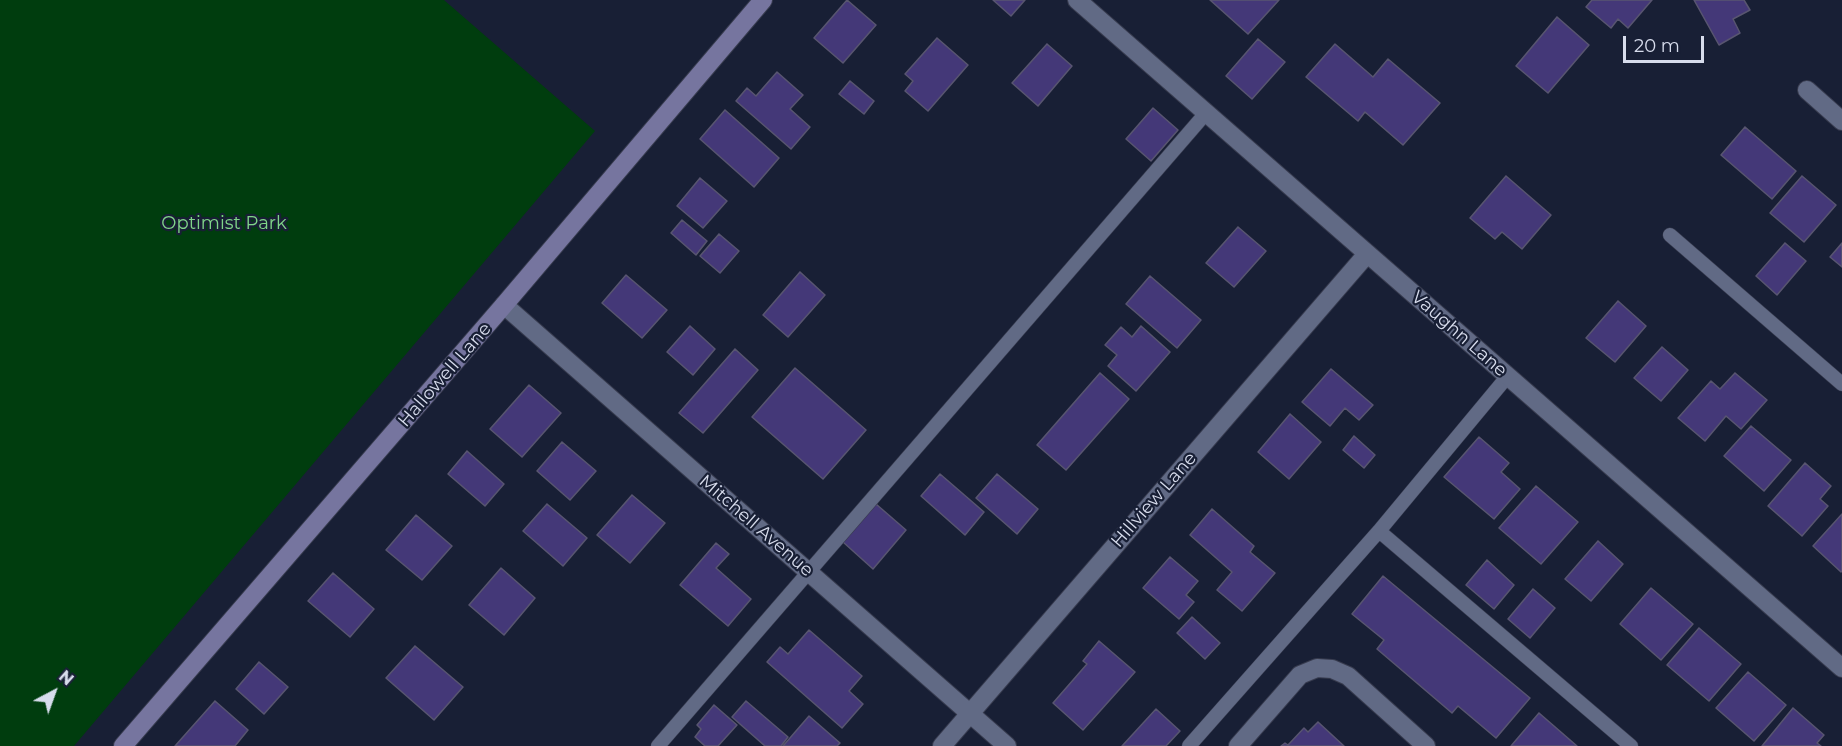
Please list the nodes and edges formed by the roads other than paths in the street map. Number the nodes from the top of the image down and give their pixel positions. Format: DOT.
graph roads {
  1 [pos="763,0"];
  2 [pos="1077,0"];
  3 [pos="1807,90"];
  4 [pos="1206,113"];
  5 [pos="1842,121"];
  6 [pos="1670,235"];
  7 [pos="1367,254"];
  8 [pos="504,306"];
  9 [pos="1508,376"];
  10 [pos="1842,384"];
  11 [pos="1379,531"];
  12 [pos="810,573"];
  13 [pos="1842,668"];
  14 [pos="970,714"];
  15 [pos="123,746"];
  16 [pos="658,746"];
  17 [pos="942,746"];
  18 [pos="1007,746"];
  19 [pos="1189,746"];
  20 [pos="1238,746"];
  21 [pos="1426,746"];
  22 [pos="1631,746"];
  1 -- 8 [label="street, Hallowell Lane"];
  2 -- 4 [label="street, Vaughn Lane"];
  3 -- 5 [label="street"];
  4 -- 7 [label="street, Vaughn Lane"];
  4 -- 12 [label="lane"];
  6 -- 10 [label="lane"];
  7 -- 9 [label="street, Vaughn Lane"];
  7 -- 14 [label="street, Hillview Lane"];
  8 -- 12 [label="street, Mitchell Avenue"];
  8 -- 15 [label="street, Hallowell Lane"];
  9 -- 11 [label="lane"];
  9 -- 13 [label="street, Vaughn Lane"];
  11 -- 19 [label="lane"];
  11 -- 22 [label="lane"];
  12 -- 14 [label="street, Mitchell Avenue"];
  12 -- 16 [label="lane"];
  14 -- 17 [label="street, Hillview Lane"];
  14 -- 18 [label="street, Mitchell Avenue"];
  20 -- 21 [label="street"];
}
